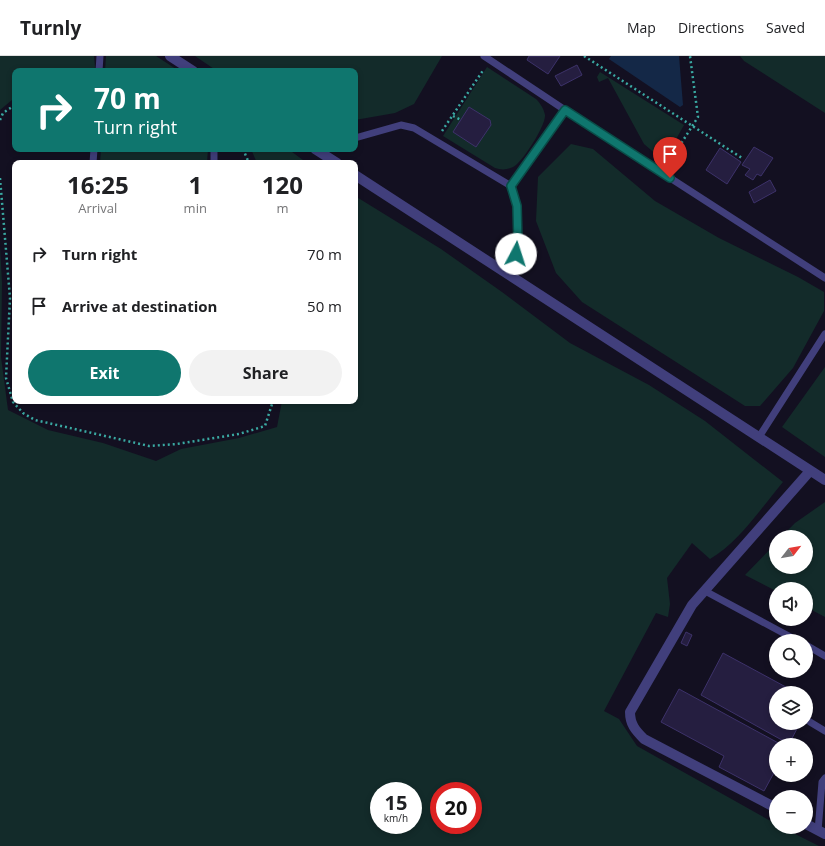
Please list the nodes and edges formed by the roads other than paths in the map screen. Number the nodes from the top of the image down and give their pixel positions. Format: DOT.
graph roads {
  1 [pos="100,56"];
  2 [pos="170,56"];
  3 [pos="486,58"];
  4 [pos="99,68"];
  5 [pos="189,68"];
  6 [pos="565,110"];
  7 [pos="358,137"];
  8 [pos="320,152"];
  9 [pos="332,160"];
  10 [pos="358,177"];
  11 [pos="511,186"];
  12 [pos="512,276"];
  13 [pos="825,278"];
  14 [pos="825,334"];
  15 [pos="759,437"];
  16 [pos="810,471"];
  17 [pos="825,480"];
  18 [pos="705,591"];
  19 [pos="785,634"];
  20 [pos="813,649"];
  21 [pos="825,656"];
  22 [pos="813,724"];
  23 [pos="825,731"];
  24 [pos="825,778"];
  25 [pos="769,804"];
  26 [pos="813,828"];
  27 [pos="822,832"];
  1 -- 4 [label="lane"];
  2 -- 5 [label="street"];
  3 -- 6 [label="lane"];
  6 -- 11 [label="lane"];
  6 -- 13 [label="lane"];
  7 -- 11 [label="lane"];
  8 -- 9 [label="street"];
  10 -- 12 [label="street"];
  11 -- 12 [label="lane"];
  12 -- 15 [label="street"];
  14 -- 15 [label="lane"];
  15 -- 16 [label="street"];
  16 -- 17 [label="street"];
  16 -- 18 [label="street"];
  18 -- 19 [label="lane"];
  18 -- 25 [label="street"];
  20 -- 21 [label="lane"];
  22 -- 23 [label="lane"];
  24 -- 27 [label="lane"];
  26 -- 27 [label="street"];
}
